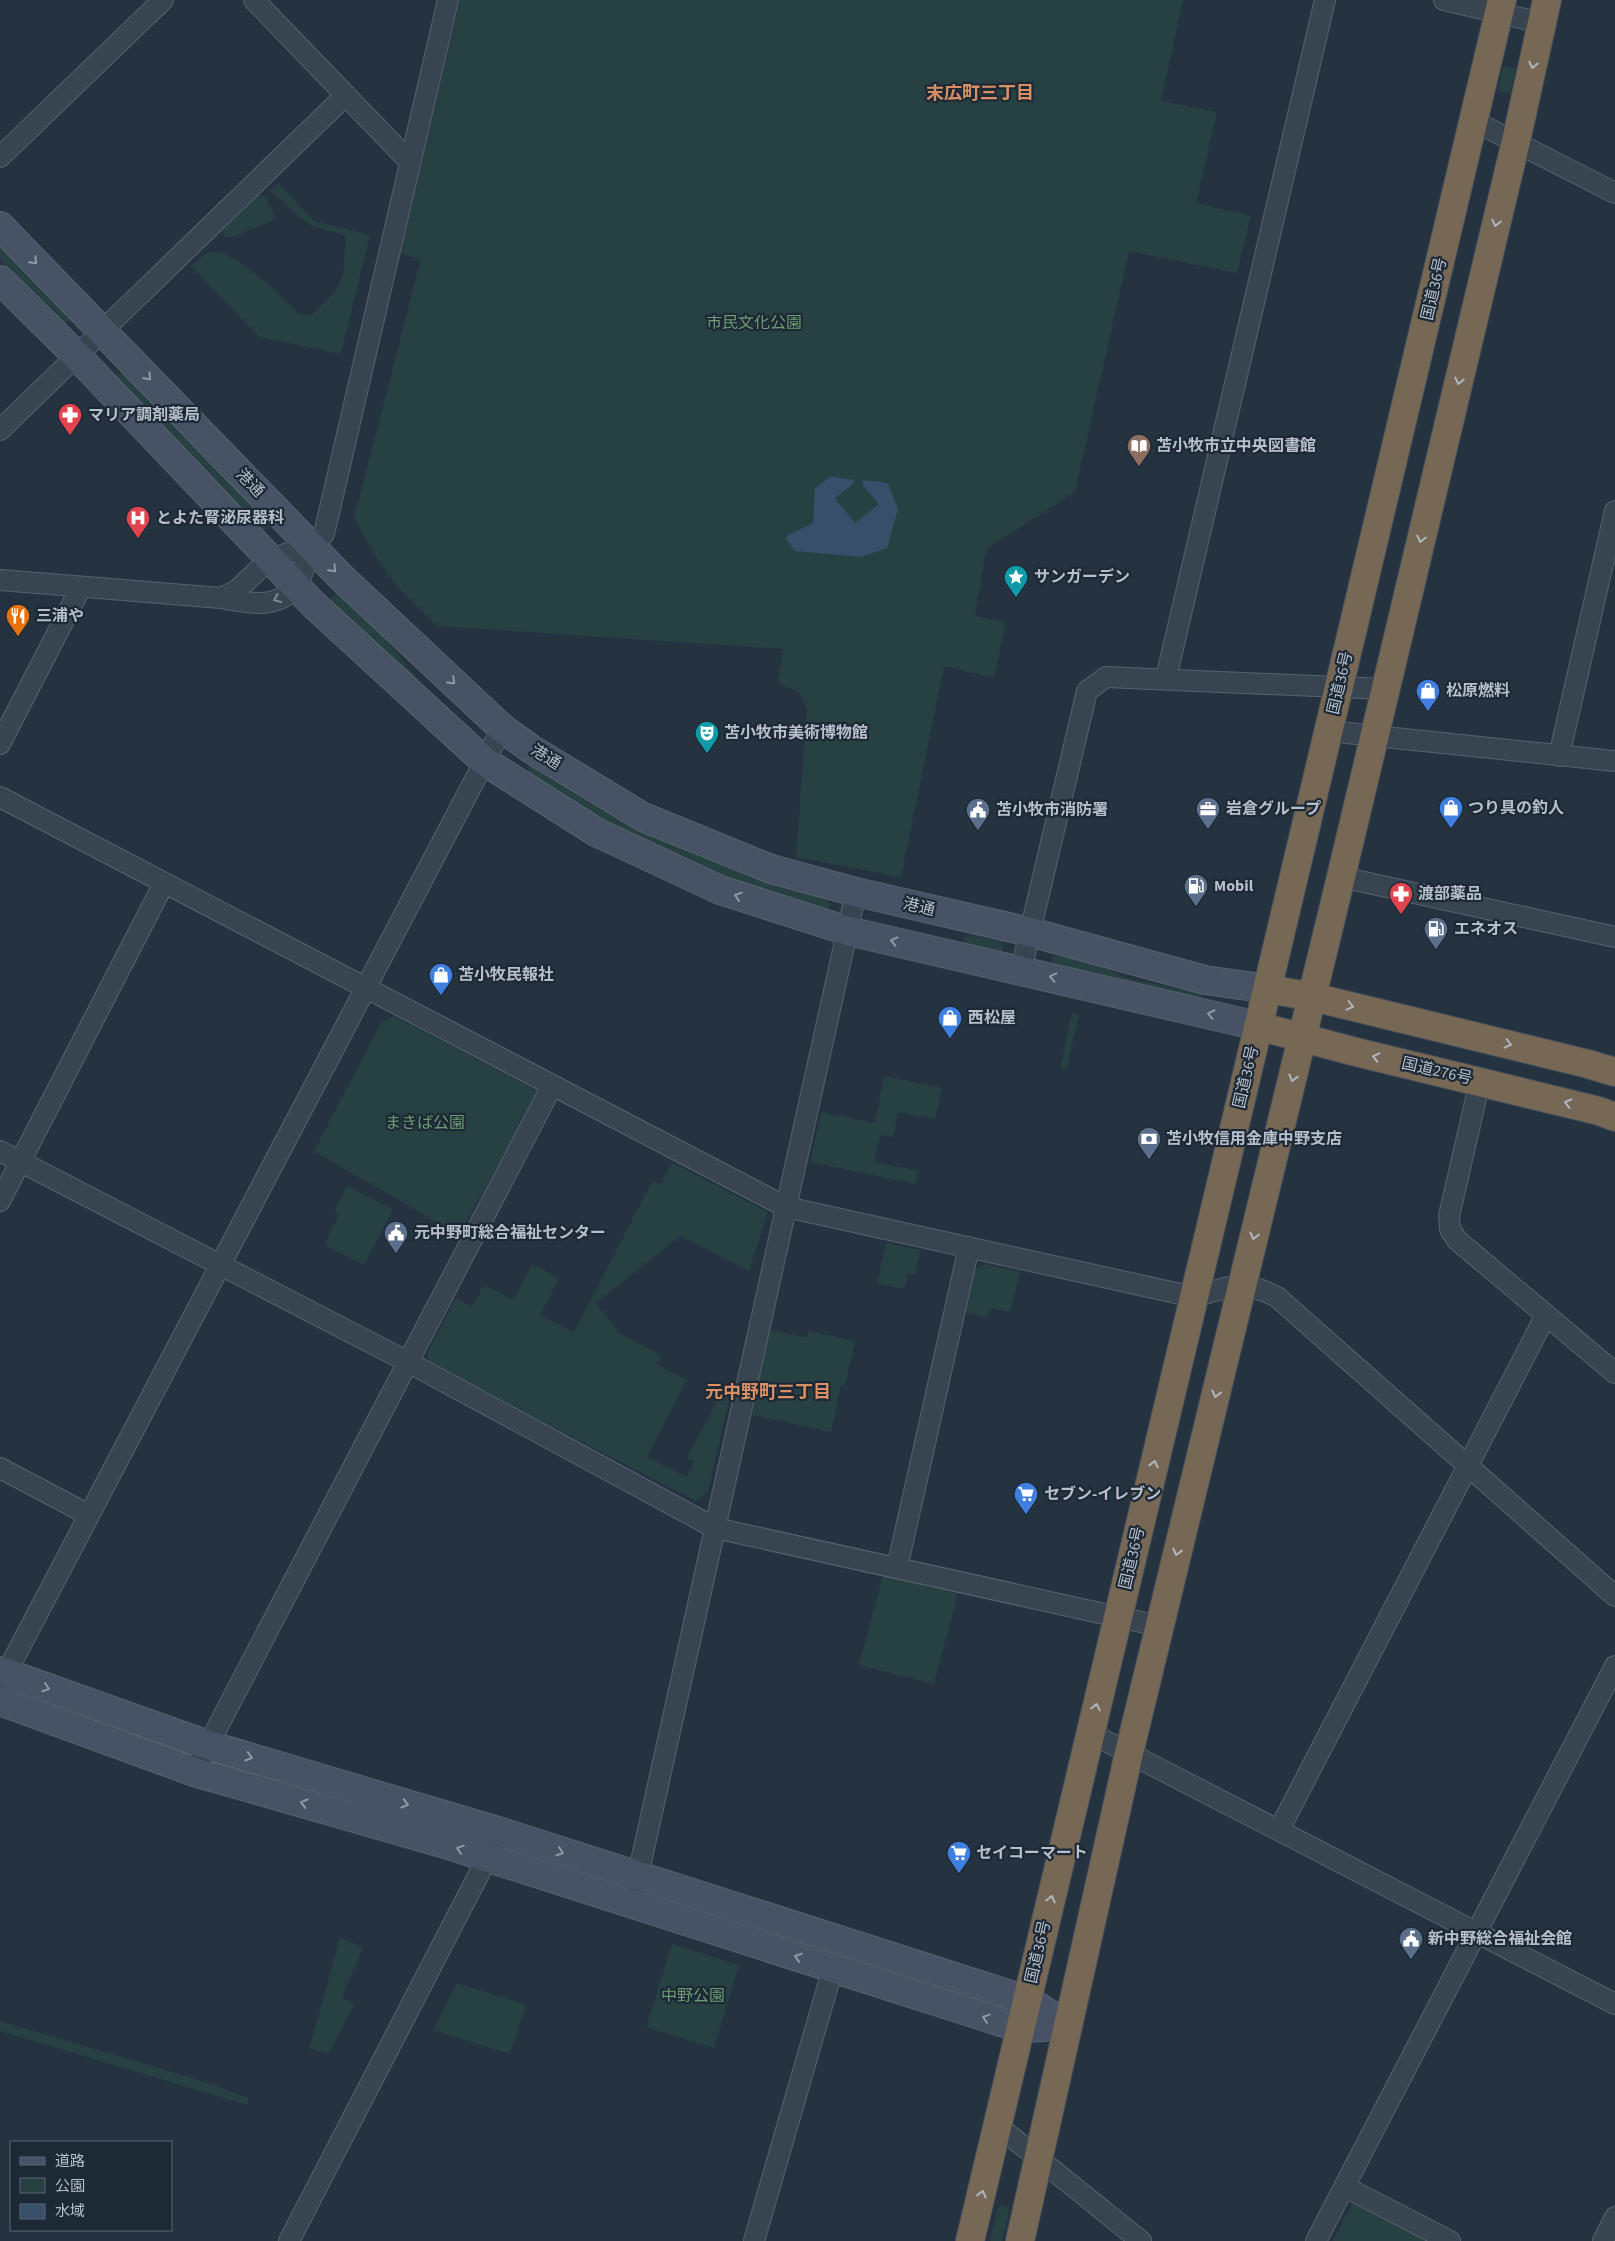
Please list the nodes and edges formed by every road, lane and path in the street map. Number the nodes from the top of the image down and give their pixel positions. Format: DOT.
graph roads {
  1 [pos="163,0"];
  2 [pos="254,0"];
  3 [pos="448,0"];
  4 [pos="1325,0"];
  5 [pos="1444,0"];
  6 [pos="1501,6"];
  7 [pos="1544,12"];
  8 [pos="346,96"];
  9 [pos="1474,120"];
  10 [pos="1516,141"];
  11 [pos="0,157"];
  12 [pos="410,162"];
  13 [pos="1615,193"];
  14 [pos="0,226"];
  15 [pos="0,280"];
  16 [pos="102,330"];
  17 [pos="76,355"];
  18 [pos="0,430"];
  19 [pos="1615,511"];
  20 [pos="310,546"];
  21 [pos="270,559"];
  22 [pos="0,580"];
  23 [pos="296,586"];
  24 [pos="81,587"];
  25 [pos="221,598"];
  26 [pos="1166,678"];
  27 [pos="1338,688"];
  28 [pos="1385,689"];
  29 [pos="502,728"];
  30 [pos="1328,731"];
  31 [pos="1374,737"];
  32 [pos="0,744"];
  33 [pos="1559,756"];
  34 [pos="484,761"];
  35 [pos="1615,761"];
  36 [pos="0,797"];
  37 [pos="1341,877"];
  38 [pos="164,883"];
  39 [pos="856,892"];
  40 [pos="848,931"];
  41 [pos="1030,932"];
  42 [pos="1615,936"];
  43 [pos="1021,970"];
  44 [pos="365,988"];
  45 [pos="1268,989"];
  46 [pos="1312,997"];
  47 [pos="1258,1026"];
  48 [pos="1302,1038"];
  49 [pos="1615,1072"];
  50 [pos="1480,1081"];
  51 [pos="552,1086"];
  52 [pos="1615,1117"];
  53 [pos="0,1151"];
  54 [pos="20,1162"];
  55 [pos="0,1201"];
  56 [pos="786,1207"];
  57 [pos="969,1248"];
  58 [pos="220,1265"];
  59 [pos="1243,1284"];
  60 [pos="1194,1297"];
  61 [pos="1546,1315"];
  62 [pos="408,1362"];
  63 [pos="1615,1373"];
  64 [pos="1470,1465"];
  65 [pos="0,1468"];
  66 [pos="89,1515"];
  67 [pos="715,1528"];
  68 [pos="897,1568"];
  69 [pos="1615,1596"];
  70 [pos="1118,1617"];
  71 [pos="1160,1626"];
  72 [pos="1615,1666"];
  73 [pos="2,1677"];
  74 [pos="0,1701"];
  75 [pos="1090,1733"];
  76 [pos="208,1746"];
  77 [pos="1129,1753"];
  78 [pos="194,1772"];
  79 [pos="1279,1830"];
  80 [pos="501,1832"];
  81 [pos="488,1858"];
  82 [pos="638,1877"];
  83 [pos="632,1904"];
  84 [pos="1477,1932"];
  85 [pos="833,1968"];
  86 [pos="1027,2000"];
  87 [pos="1615,2004"];
  88 [pos="1068,2026"];
  89 [pos="1020,2028"];
  90 [pos="998,2126"];
  91 [pos="1039,2159"];
  92 [pos="1344,2187"];
  93 [pos="1615,2217"];
  94 [pos="289,2241"];
  95 [pos="754,2241"];
  96 [pos="970,2241"];
  97 [pos="1020,2241"];
  98 [pos="1141,2241"];
  99 [pos="1316,2241"];
  100 [pos="1450,2241"];
  101 [pos="1603,2241"];
  1 -- 11 [label="street"];
  2 -- 8 [label="street"];
  3 -- 12 [label="street"];
  4 -- 26 [label="street"];
  5 -- 6 [label="street"];
  6 -- 7 [label="street"];
  6 -- 9 [label="highway, 国道36号"];
  7 -- 10 [label="highway, one-way"];
  8 -- 12 [label="street"];
  8 -- 16 [label="street"];
  9 -- 10 [label="street"];
  9 -- 27 [label="highway, 国道36号"];
  10 -- 13 [label="street"];
  10 -- 28 [label="highway, one-way"];
  12 -- 20 [label="street"];
  14 -- 16 [label="street, 港通, one-way"];
  15 -- 17 [label="street"];
  16 -- 17 [label="street"];
  16 -- 20 [label="street, 港通, one-way"];
  17 -- 18 [label="street"];
  17 -- 21 [label="street"];
  19 -- 33 [label="street"];
  20 -- 21 [label="street"];
  20 -- 23 [label="street"];
  20 -- 29 [label="street, 港通, one-way"];
  21 -- 23 [label="street"];
  21 -- 25 [label="street"];
  22 -- 24 [label="street"];
  23 -- 25 [label="street, one-way"];
  23 -- 34 [label="street"];
  24 -- 25 [label="street"];
  24 -- 32 [label="street"];
  26 -- 27 [label="street"];
  26 -- 41 [label="street"];
  27 -- 28 [label="street"];
  27 -- 30 [label="highway, 国道36号"];
  28 -- 31 [label="highway"];
  29 -- 34 [label="street"];
  29 -- 39 [label="street, 港通"];
  30 -- 31 [label="street"];
  30 -- 45 [label="highway, 国道36号"];
  31 -- 33 [label="street"];
  31 -- 37 [label="highway"];
  33 -- 35 [label="street"];
  40 -- 34 [label="street, one-way"];
  34 -- 44 [label="street"];
  36 -- 38 [label="street"];
  37 -- 42 [label="street"];
  37 -- 46 [label="highway"];
  38 -- 44 [label="street"];
  38 -- 54 [label="street"];
  39 -- 40 [label="street"];
  39 -- 41 [label="street, 港通"];
  43 -- 40 [label="street, one-way"];
  40 -- 56 [label="street"];
  41 -- 43 [label="street"];
  41 -- 45 [label="street, 港通"];
  47 -- 43 [label="street, one-way"];
  44 -- 51 [label="street"];
  44 -- 58 [label="street"];
  45 -- 46 [label="highway"];
  45 -- 47 [label="highway, 国道36号"];
  46 -- 48 [label="highway"];
  46 -- 49 [label="highway, one-way"];
  47 -- 48 [label="highway, 国道276号"];
  47 -- 60 [label="highway, 国道36号"];
  50 -- 48 [label="highway, 国道276号, one-way"];
  48 -- 59 [label="highway, one-way"];
  52 -- 50 [label="highway, 国道276号, one-way"];
  50 -- 61 [label="street"];
  51 -- 56 [label="street"];
  51 -- 62 [label="street"];
  53 -- 54 [label="street"];
  54 -- 55 [label="street"];
  54 -- 58 [label="street"];
  56 -- 57 [label="street"];
  56 -- 67 [label="street"];
  57 -- 60 [label="street"];
  57 -- 68 [label="street"];
  58 -- 62 [label="street"];
  58 -- 66 [label="street"];
  59 -- 60 [label="street"];
  59 -- 64 [label="street"];
  59 -- 71 [label="highway, one-way"];
  70 -- 60 [label="highway, 国道36号, one-way"];
  61 -- 63 [label="street"];
  61 -- 64 [label="street"];
  62 -- 67 [label="street"];
  62 -- 76 [label="street"];
  64 -- 69 [label="street"];
  64 -- 79 [label="street"];
  65 -- 66 [label="street"];
  66 -- 73 [label="street"];
  67 -- 68 [label="street"];
  67 -- 82 [label="street"];
  68 -- 70 [label="street"];
  70 -- 71 [label="street"];
  75 -- 70 [label="highway, 国道36号, one-way"];
  71 -- 77 [label="highway"];
  72 -- 84 [label="street"];
  73 -- 76 [label="street, one-way"];
  74 -- 78 [label="street"];
  75 -- 77 [label="street"];
  86 -- 75 [label="highway, 国道36号, one-way"];
  76 -- 78 [label="street"];
  76 -- 80 [label="street, one-way"];
  77 -- 79 [label="street"];
  77 -- 88 [label="highway"];
  81 -- 78 [label="street, one-way"];
  79 -- 84 [label="street"];
  80 -- 81 [label="street"];
  80 -- 82 [label="street, one-way"];
  81 -- 83 [label="street"];
  81 -- 94 [label="street"];
  82 -- 83 [label="street"];
  82 -- 86 [label="street"];
  85 -- 83 [label="street, one-way"];
  84 -- 87 [label="street"];
  84 -- 92 [label="street"];
  89 -- 85 [label="street, one-way"];
  85 -- 95 [label="street"];
  86 -- 88 [label="street"];
  86 -- 89 [label="highway, 国道36号"];
  88 -- 89 [label="street"];
  88 -- 91 [label="highway"];
  89 -- 90 [label="highway, 国道36号"];
  90 -- 91 [label="street"];
  96 -- 90 [label="highway, 国道36号, one-way"];
  91 -- 97 [label="highway"];
  91 -- 98 [label="street"];
  92 -- 99 [label="street"];
  92 -- 100 [label="street"];
  93 -- 101 [label="street"];
}
